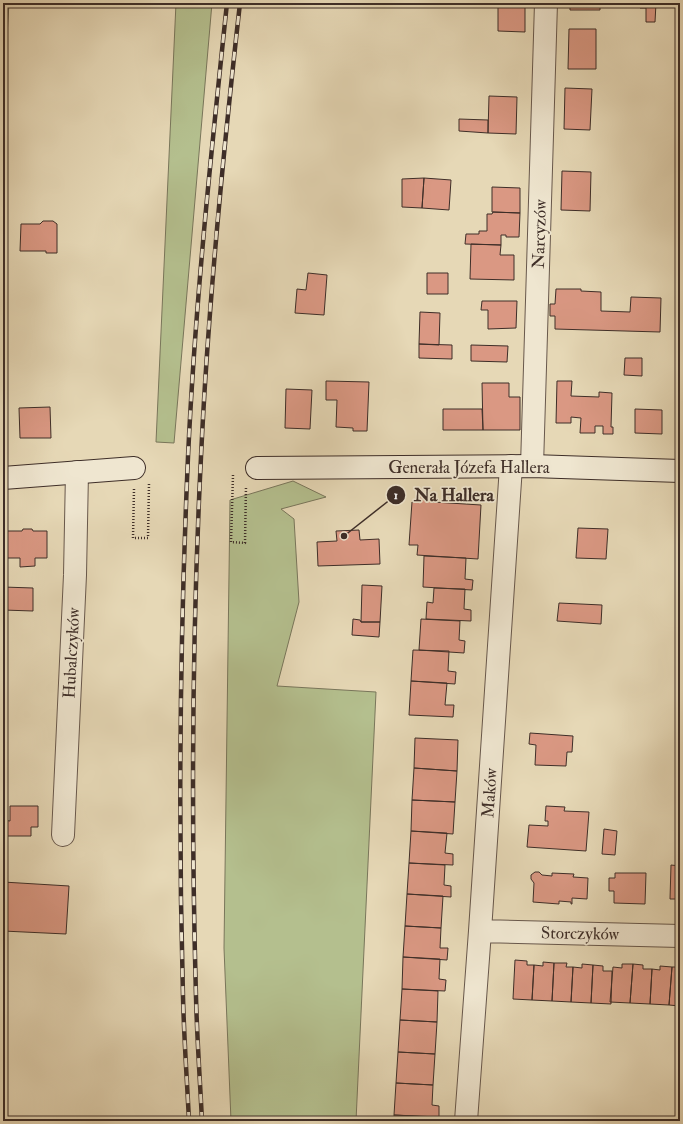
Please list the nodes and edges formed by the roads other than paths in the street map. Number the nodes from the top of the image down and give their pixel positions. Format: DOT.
graph roads {
  1 [pos="546,3"];
  2 [pos="522,466"];
  3 [pos="680,471"];
  4 [pos="77,472"];
  5 [pos="252,474"];
  6 [pos="142,475"];
  7 [pos="3,478"];
  8 [pos="63,835"];
  9 [pos="480,931"];
  10 [pos="680,936"];
  11 [pos="466,1121"];
  1 -- 2 [label="street, Narcyzów"];
  2 -- 3 [label="street, Generała Józefa Hallera"];
  2 -- 5 [label="street, Generała Józefa Hallera"];
  2 -- 9 [label="street, Maków"];
  4 -- 6 [label="street"];
  4 -- 7 [label="street"];
  4 -- 8 [label="street, Hubalczyków"];
  9 -- 10 [label="street, Storczyków"];
  9 -- 11 [label="street, Maków"];
}
